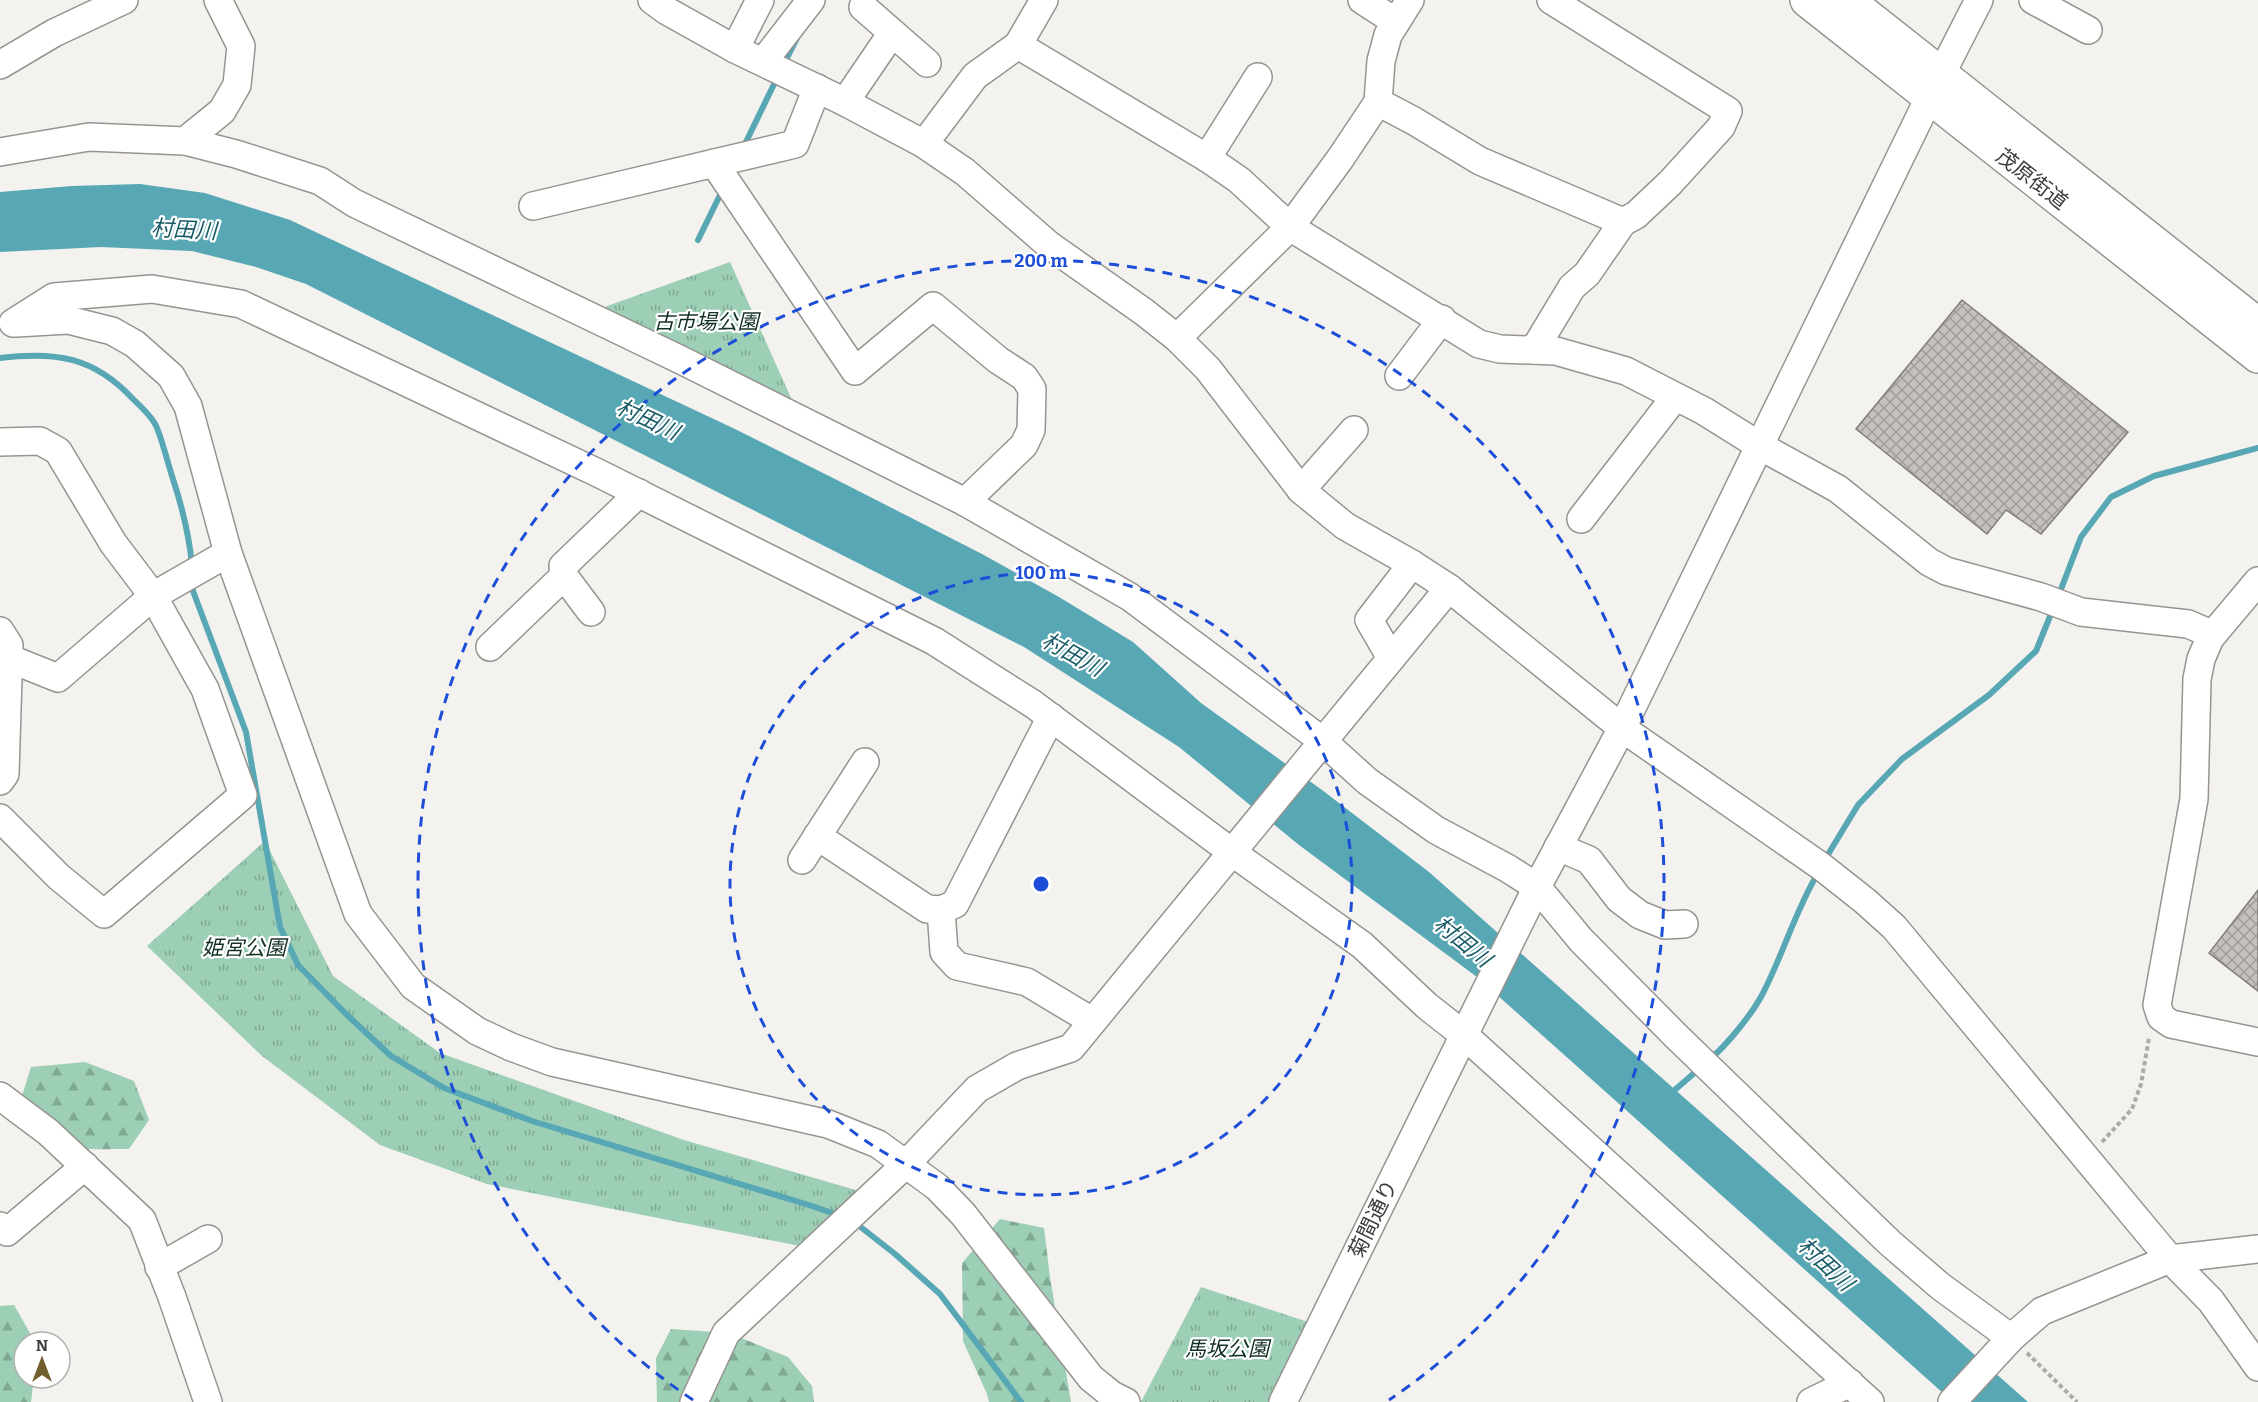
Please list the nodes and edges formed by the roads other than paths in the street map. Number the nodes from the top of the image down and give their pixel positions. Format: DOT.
graph roads {
  1 [pos="124,0"];
  2 [pos="218,0"];
  3 [pos="760,0"];
  4 [pos="811,0"];
  5 [pos="1044,0"];
  6 [pos="1362,0"];
  7 [pos="1551,0"];
  8 [pos="1806,0"];
  9 [pos="1847,0"];
  10 [pos="1979,0"];
  11 [pos="2033,0"];
  12 [pos="665,4"];
  13 [pos="863,7"];
  14 [pos="1403,11"];
  15 [pos="2088,30"];
  16 [pos="892,33"];
  17 [pos="1018,45"];
  18 [pos="735,49"];
  19 [pos="764,62"];
  20 [pos="927,63"];
  21 [pos="0,65"];
  22 [pos="1258,77"];
  23 [pos="1935,86"];
  24 [pos="817,88"];
  25 [pos="844,102"];
  26 [pos="1378,102"];
  27 [pos="185,141"];
  28 [pos="924,144"];
  29 [pos="0,152"];
  30 [pos="1207,158"];
  31 [pos="714,163"];
  32 [pos="533,206"];
  33 [pos="1623,222"];
  34 [pos="1290,227"];
  35 [pos="1442,319"];
  36 [pos="7,324"];
  37 [pos="2258,325"];
  38 [pos="1177,338"];
  39 [pos="1534,350"];
  40 [pos="2258,356"];
  41 [pos="1399,376"];
  42 [pos="1675,397"];
  43 [pos="1354,430"];
  44 [pos="0,442"];
  45 [pos="1760,446"];
  46 [pos="1301,490"];
  47 [pos="639,494"];
  48 [pos="965,502"];
  49 [pos="1581,519"];
  50 [pos="228,553"];
  51 [pos="1412,564"];
  52 [pos="564,576"];
  53 [pos="2258,581"];
  54 [pos="1449,588"];
  55 [pos="153,596"];
  56 [pos="591,612"];
  57 [pos="0,631"];
  58 [pos="2210,638"];
  59 [pos="489,646"];
  60 [pos="8,658"];
  61 [pos="1391,658"];
  62 [pos="1051,717"];
  63 [pos="1622,728"];
  64 [pos="1324,742"];
  65 [pos="865,762"];
  66 [pos="0,781"];
  67 [pos="0,818"];
  68 [pos="817,836"];
  69 [pos="1558,847"];
  70 [pos="1233,853"];
  71 [pos="802,860"];
  72 [pos="1537,887"];
  73 [pos="941,910"];
  74 [pos="1684,924"];
  75 [pos="1092,1021"];
  76 [pos="1464,1035"];
  77 [pos="2258,1042"];
  78 [pos="0,1096"];
  79 [pos="907,1163"];
  80 [pos="85,1166"];
  81 [pos="0,1226"];
  82 [pos="208,1239"];
  83 [pos="2258,1249"];
  84 [pos="2170,1259"];
  85 [pos="159,1267"];
  86 [pos="2011,1338"];
  87 [pos="2258,1368"];
  88 [pos="1850,1383"];
  89 [pos="208,1402"];
  90 [pos="694,1402"];
  91 [pos="1126,1402"];
  92 [pos="1282,1402"];
  93 [pos="1811,1402"];
  94 [pos="1870,1402"];
  95 [pos="1952,1402"];
  1 -- 21 [label="street"];
  2 -- 27 [label="street"];
  3 -- 18 [label="street"];
  4 -- 19 [label="street"];
  5 -- 17 [label="street"];
  6 -- 14 [label="street"];
  7 -- 33 [label="street"];
  8 -- 23 [label="main road, 茂原街道"];
  9 -- 23 [label="main road, 茂原街道"];
  10 -- 23 [label="street, 菊間通り"];
  11 -- 15 [label="street"];
  12 -- 18 [label="street"];
  13 -- 16 [label="street"];
  14 -- 26 [label="street"];
  16 -- 20 [label="street"];
  16 -- 25 [label="street"];
  17 -- 28 [label="street"];
  17 -- 30 [label="street"];
  18 -- 19 [label="street"];
  19 -- 24 [label="street"];
  22 -- 30 [label="street"];
  23 -- 37 [label="main road, 茂原街道"];
  23 -- 40 [label="main road, 茂原街道"];
  23 -- 45 [label="street, 菊間通り"];
  24 -- 25 [label="street"];
  24 -- 31 [label="street"];
  25 -- 28 [label="street"];
  26 -- 33 [label="street"];
  26 -- 34 [label="street"];
  27 -- 29 [label="street"];
  27 -- 48 [label="street"];
  28 -- 38 [label="street"];
  30 -- 34 [label="street"];
  31 -- 32 [label="street"];
  31 -- 48 [label="street"];
  33 -- 39 [label="street"];
  34 -- 35 [label="street"];
  34 -- 38 [label="street"];
  35 -- 39 [label="street"];
  35 -- 41 [label="street"];
  36 -- 47 [label="street"];
  36 -- 50 [label="street"];
  38 -- 46 [label="street"];
  39 -- 42 [label="street"];
  42 -- 45 [label="street"];
  42 -- 49 [label="street"];
  43 -- 46 [label="street"];
  44 -- 55 [label="street"];
  45 -- 58 [label="street"];
  45 -- 63 [label="street, 菊間通り"];
  46 -- 51 [label="street"];
  47 -- 52 [label="street"];
  47 -- 62 [label="street"];
  48 -- 64 [label="street"];
  50 -- 55 [label="street"];
  50 -- 79 [label="street"];
  51 -- 54 [label="street"];
  51 -- 61 [label="street"];
  52 -- 56 [label="street"];
  52 -- 59 [label="street"];
  53 -- 58 [label="street"];
  54 -- 61 [label="street"];
  54 -- 63 [label="street"];
  55 -- 60 [label="street"];
  55 -- 67 [label="street"];
  57 -- 60 [label="street"];
  58 -- 77 [label="street"];
  60 -- 66 [label="street"];
  61 -- 64 [label="street"];
  62 -- 70 [label="street"];
  62 -- 73 [label="street"];
  63 -- 69 [label="street, 菊間通り"];
  63 -- 84 [label="street"];
  64 -- 70 [label="street"];
  64 -- 72 [label="street"];
  65 -- 68 [label="street"];
  68 -- 71 [label="street"];
  68 -- 73 [label="street"];
  69 -- 72 [label="street, 菊間通り"];
  69 -- 74 [label="street"];
  70 -- 75 [label="street"];
  70 -- 76 [label="street"];
  72 -- 76 [label="street, 菊間通り"];
  72 -- 86 [label="street"];
  73 -- 75 [label="street"];
  75 -- 79 [label="street"];
  76 -- 88 [label="street"];
  76 -- 92 [label="street, 菊間通り"];
  78 -- 80 [label="street"];
  79 -- 90 [label="street"];
  79 -- 91 [label="street"];
  80 -- 81 [label="street"];
  80 -- 85 [label="street"];
  82 -- 85 [label="street"];
  83 -- 84 [label="street"];
  84 -- 86 [label="street"];
  84 -- 87 [label="street"];
  85 -- 89 [label="street"];
  86 -- 95 [label="street"];
  88 -- 93 [label="street"];
  88 -- 94 [label="street"];
}
